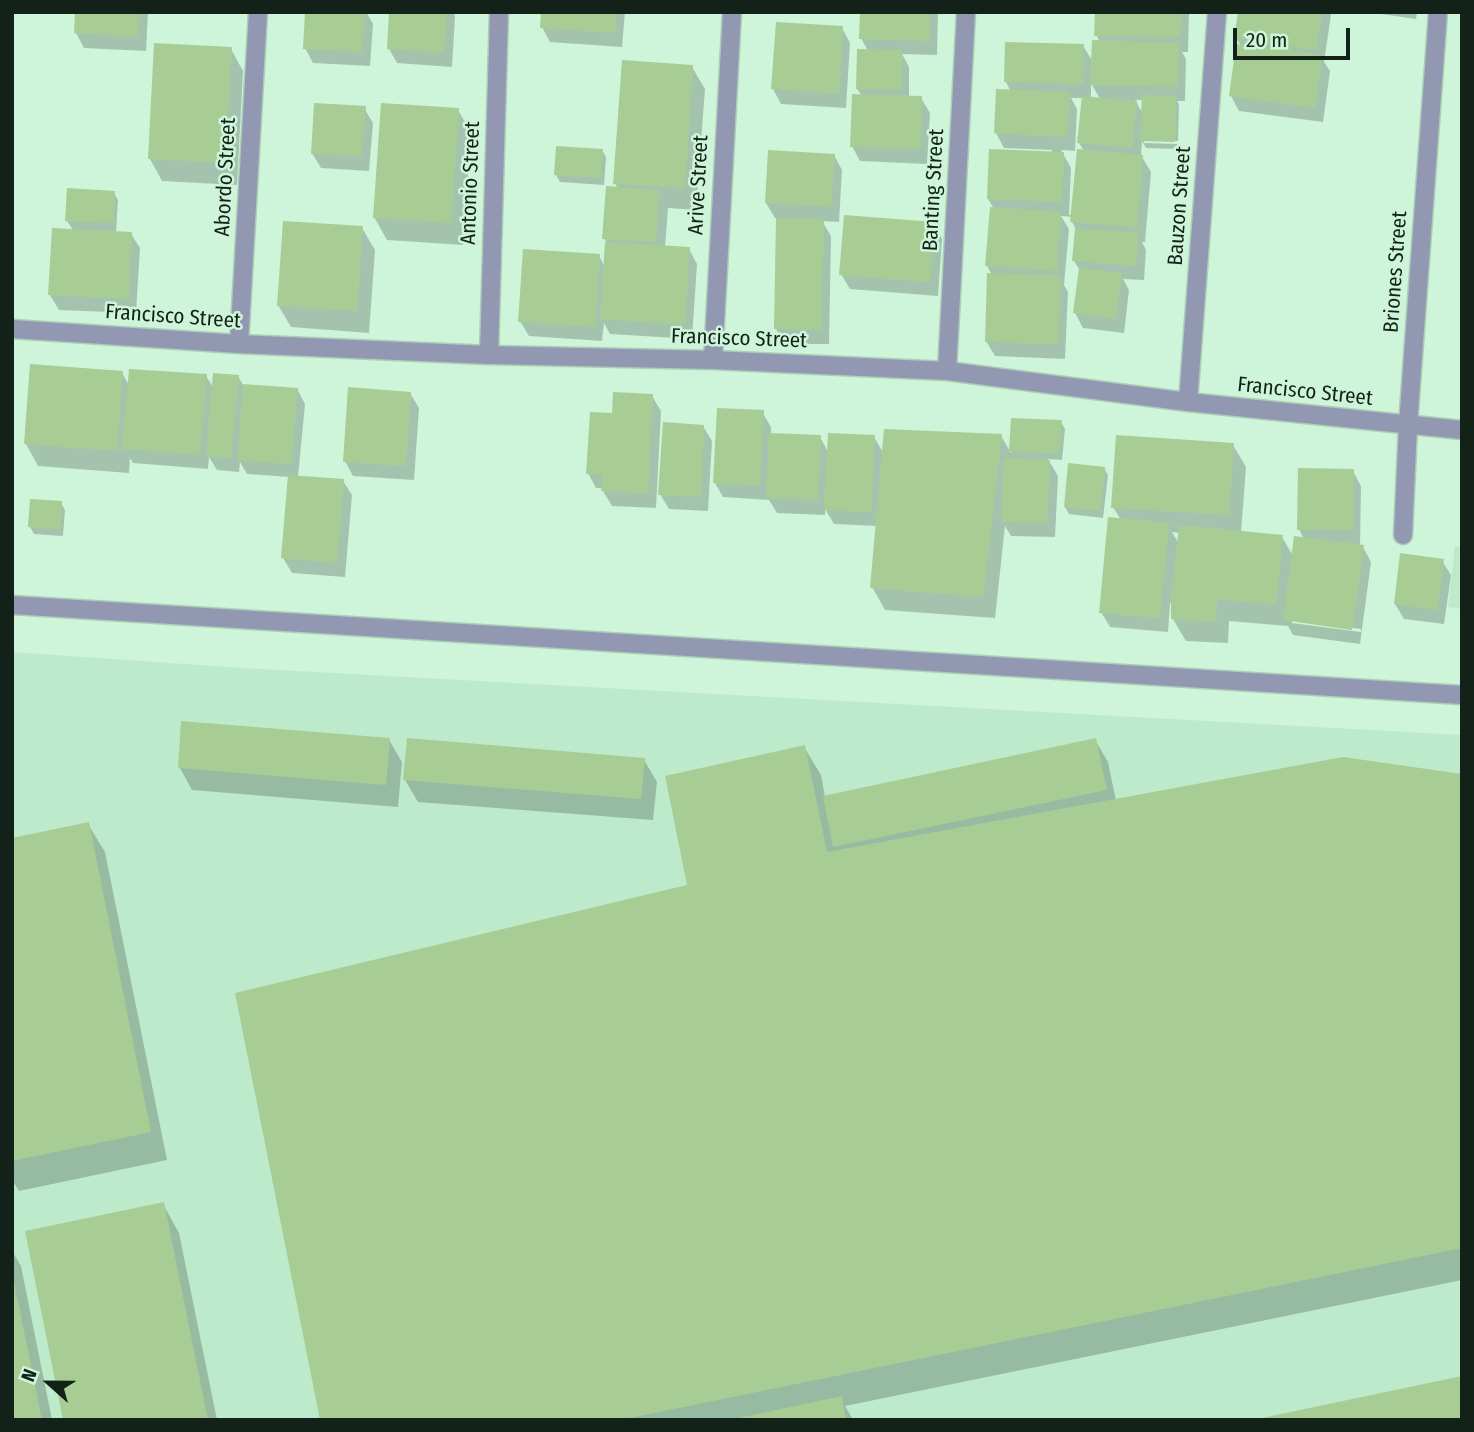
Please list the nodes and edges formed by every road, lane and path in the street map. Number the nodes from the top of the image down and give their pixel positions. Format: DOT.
graph roads {
  1 [pos="258,12"];
  2 [pos="499,12"];
  3 [pos="732,12"];
  4 [pos="966,12"];
  5 [pos="1217,12"];
  6 [pos="1438,12"];
  7 [pos="12,329"];
  8 [pos="239,344"];
  9 [pos="489,355"];
  10 [pos="713,360"];
  11 [pos="947,371"];
  12 [pos="1188,402"];
  13 [pos="1408,425"];
  14 [pos="1462,430"];
  15 [pos="1403,535"];
  16 [pos="12,605"];
  17 [pos="1462,695"];
  1 -- 8 [label="street, Abordo Street"];
  2 -- 9 [label="street, Antonio Street"];
  3 -- 10 [label="street, Arive Street"];
  4 -- 11 [label="street, Banting Street"];
  5 -- 12 [label="street, Bauzon Street"];
  6 -- 13 [label="street, Briones Street"];
  7 -- 8 [label="street, Francisco Street"];
  8 -- 9 [label="street, Francisco Street"];
  9 -- 10 [label="street, Francisco Street"];
  10 -- 11 [label="street, Francisco Street"];
  11 -- 12 [label="street, Francisco Street"];
  12 -- 13 [label="street, Francisco Street"];
  13 -- 14 [label="street, Francisco Street"];
  13 -- 15 [label="street, Briones Street"];
  16 -- 17 [label="street"];
}
